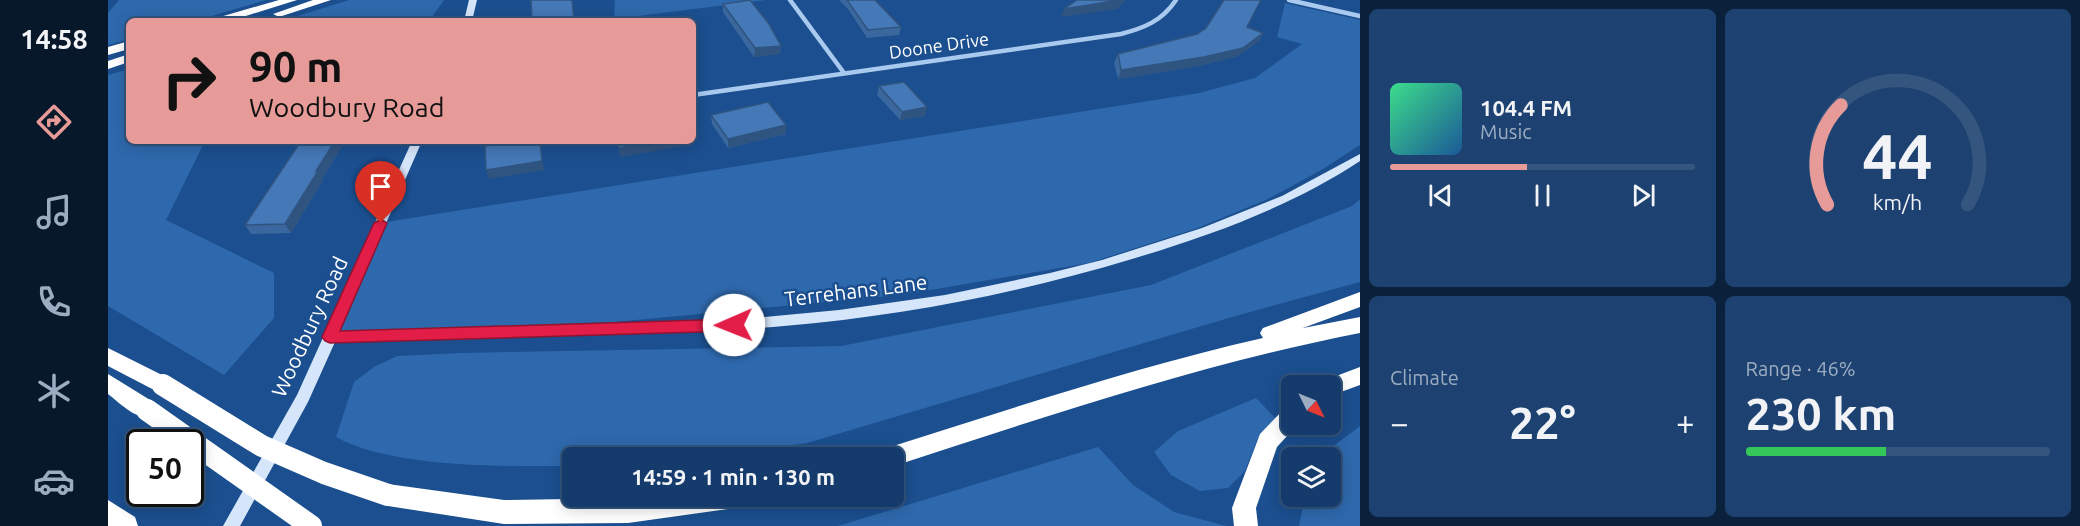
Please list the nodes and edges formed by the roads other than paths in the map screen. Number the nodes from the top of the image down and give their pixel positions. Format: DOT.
graph roads {
  1 [pos="291,0"];
  2 [pos="325,0"];
  3 [pos="472,0"];
  4 [pos="790,0"];
  5 [pos="1176,0"];
  6 [pos="1289,0"];
  7 [pos="1360,16"];
  8 [pos="228,18"];
  9 [pos="264,18"];
  10 [pos="469,18"];
  11 [pos="126,46"];
  12 [pos="108,51"];
  13 [pos="126,59"];
  14 [pos="108,64"];
  15 [pos="844,73"];
  16 [pos="696,95"];
  17 [pos="416,144"];
  18 [pos="1360,157"];
  19 [pos="1360,299"];
  20 [pos="1360,325"];
  21 [pos="330,337"];
  22 [pos="108,357"];
  23 [pos="1189,363"];
  24 [pos="1360,376"];
  25 [pos="108,383"];
  26 [pos="1341,383"];
  27 [pos="1281,427"];
  28 [pos="904,453"];
  29 [pos="658,507"];
  30 [pos="108,512"];
  31 [pos="126,526"];
  32 [pos="231,526"];
  33 [pos="311,526"];
  34 [pos="1246,526"];
  1 -- 8 [label="highway"];
  2 -- 9 [label="highway"];
  3 -- 10 [label="main road"];
  4 -- 15 [label="street"];
  5 -- 15 [label="street, Doone Drive"];
  6 -- 7 [label="street"];
  11 -- 12 [label="highway"];
  13 -- 14 [label="highway"];
  15 -- 16 [label="street, Doone Drive"];
  17 -- 21 [label="main road, Woodbury Road"];
  18 -- 21 [label="main road, Terrehans Lane"];
  19 -- 23 [label="highway"];
  20 -- 23 [label="highway"];
  21 -- 32 [label="main road, Woodbury Road"];
  22 -- 29 [label="highway, bridge"];
  23 -- 28 [label="highway"];
  24 -- 26 [label="highway"];
  25 -- 33 [label="highway, bridge"];
  27 -- 34 [label="highway"];
  30 -- 31 [label="highway"];
}
